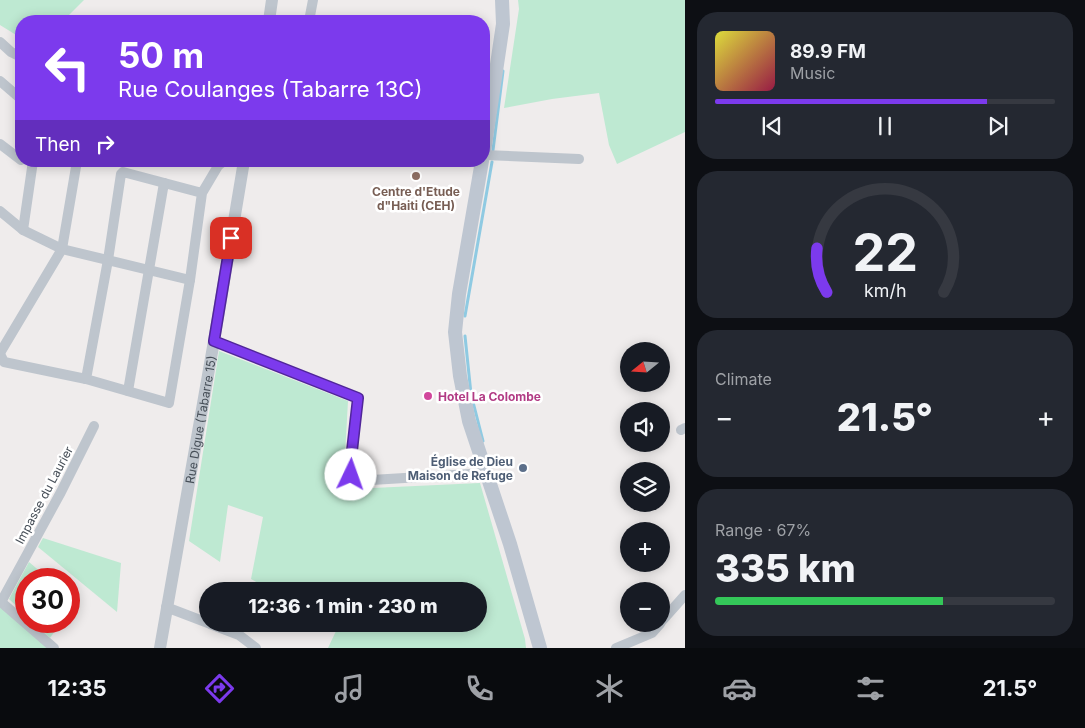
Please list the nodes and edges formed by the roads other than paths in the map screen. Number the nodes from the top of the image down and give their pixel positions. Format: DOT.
graph roads {
  1 [pos="272,0"];
  2 [pos="313,0"];
  3 [pos="502,0"];
  4 [pos="269,15"];
  5 [pos="310,15"];
  6 [pos="0,42"];
  7 [pos="15,54"];
  8 [pos="0,81"];
  9 [pos="15,93"];
  10 [pos="490,115"];
  11 [pos="0,144"];
  12 [pos="490,154"];
  13 [pos="15,156"];
  14 [pos="579,159"];
  15 [pos="33,167"];
  16 [pos="76,167"];
  17 [pos="217,167"];
  18 [pos="243,167"];
  19 [pos="481,167"];
  20 [pos="164,183"];
  21 [pos="202,193"];
  22 [pos="0,210"];
  23 [pos="23,230"];
  24 [pos="62,249"];
  25 [pos="108,260"];
  26 [pos="148,270"];
  27 [pos="190,280"];
  28 [pos="214,341"];
  29 [pos="0,353"];
  30 [pos="86,379"];
  31 [pos="128,391"];
  32 [pos="94,426"];
  33 [pos="487,473"];
  34 [pos="685,595"];
  35 [pos="0,601"];
  36 [pos="166,607"];
  37 [pos="670,612"];
  38 [pos="199,619"];
  39 [pos="232,632"];
  40 [pos="653,632"];
  41 [pos="54,648"];
  42 [pos="160,648"];
  43 [pos="256,648"];
  44 [pos="540,648"];
  45 [pos="616,648"];
  1 -- 4 [label="street"];
  2 -- 5 [label="street"];
  3 -- 10 [label="main road"];
  6 -- 7 [label="street"];
  8 -- 9 [label="street"];
  11 -- 13 [label="street"];
  12 -- 14 [label="street"];
  15 -- 23 [label="street"];
  16 -- 24 [label="street"];
  17 -- 21 [label="street"];
  18 -- 28 [label="street, Rue Digue (Tabarre 15)"];
  19 -- 33 [label="main road"];
  20 -- 21 [label="street"];
  20 -- 25 [label="street"];
  20 -- 26 [label="street"];
  21 -- 27 [label="street"];
  22 -- 23 [label="street"];
  23 -- 24 [label="street"];
  24 -- 25 [label="street"];
  24 -- 29 [label="street"];
  25 -- 26 [label="street"];
  25 -- 30 [label="street"];
  26 -- 27 [label="street"];
  26 -- 31 [label="street"];
  27 -- 31 [label="street"];
  28 -- 33 [label="street"];
  28 -- 36 [label="street, Rue Digue (Tabarre 15)"];
  29 -- 30 [label="street"];
  30 -- 31 [label="street"];
  32 -- 35 [label="street, Impasse du Laurier"];
  33 -- 44 [label="main road"];
  34 -- 37 [label="street"];
  35 -- 41 [label="street"];
  36 -- 38 [label="street"];
  36 -- 42 [label="street, Rue Digue (Tabarre 15)"];
  39 -- 43 [label="street"];
  40 -- 45 [label="street"];
}
